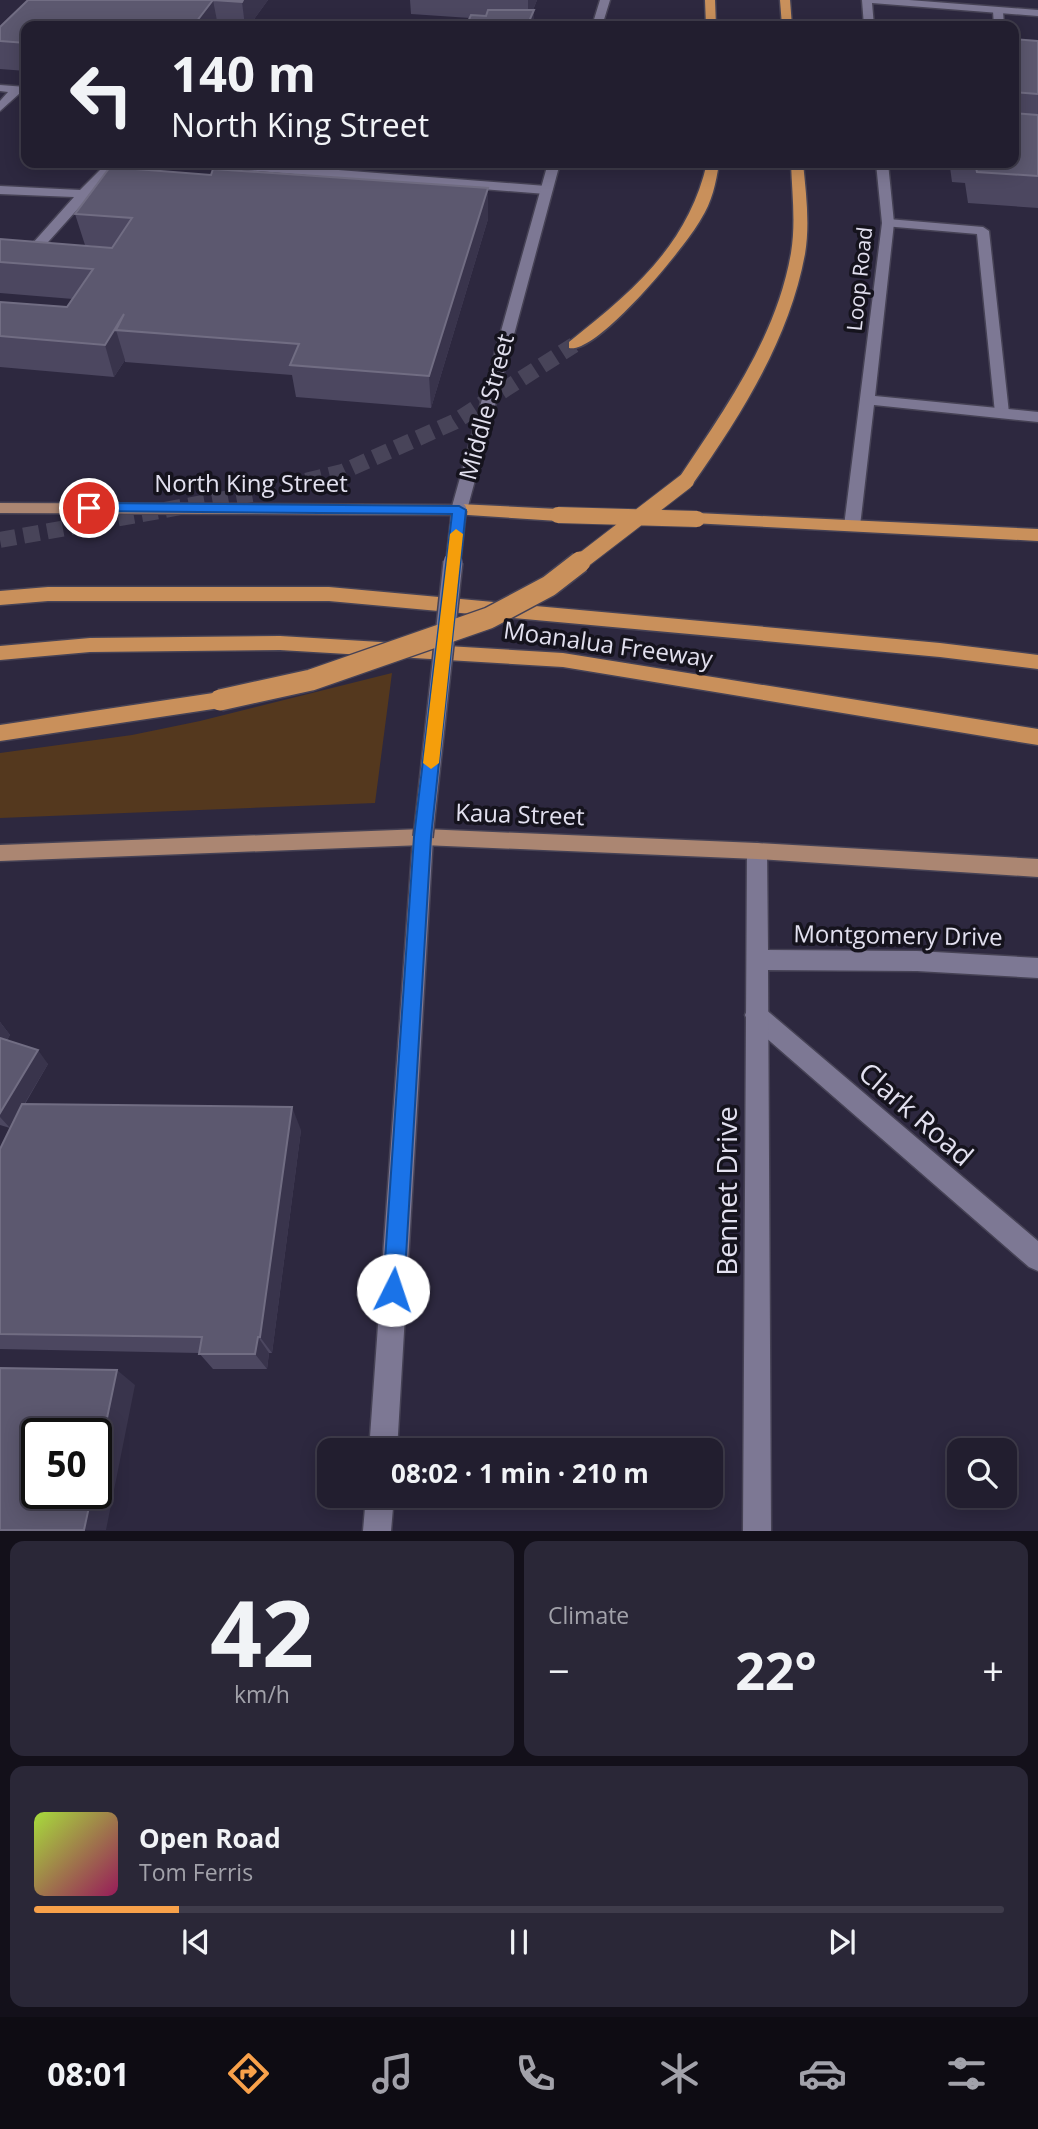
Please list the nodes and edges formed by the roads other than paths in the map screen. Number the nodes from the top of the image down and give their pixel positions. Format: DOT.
graph roads {
  1 [pos="605,0"];
  2 [pos="710,0"];
  3 [pos="785,0"];
  4 [pos="869,0"];
  5 [pos="998,11"];
  6 [pos="1038,13"];
  7 [pos="599,21"];
  8 [pos="711,21"];
  9 [pos="787,21"];
  10 [pos="869,21"];
  11 [pos="999,21"];
  12 [pos="0,88"];
  13 [pos="21,90"];
  14 [pos="21,91"];
  15 [pos="0,108"];
  16 [pos="108,168"];
  17 [pos="270,168"];
  18 [pos="553,168"];
  19 [pos="712,168"];
  20 [pos="797,168"];
  21 [pos="882,168"];
  22 [pos="0,190"];
  23 [pos="546,190"];
  24 [pos="83,194"];
  25 [pos="888,223"];
  26 [pos="0,245"];
  27 [pos="574,345"];
  28 [pos="868,400"];
  29 [pos="1002,414"];
  30 [pos="1038,417"];
  31 [pos="0,508"];
  32 [pos="459,510"];
  33 [pos="852,526"];
  34 [pos="1038,535"];
  35 [pos="0,598"];
  36 [pos="0,653"];
  37 [pos="1038,662"];
  38 [pos="0,733"];
  39 [pos="1038,737"];
  40 [pos="423,837"];
  41 [pos="757,851"];
  42 [pos="0,853"];
  43 [pos="1038,869"];
  44 [pos="757,960"];
  45 [pos="1038,968"];
  46 [pos="756,1015"];
  47 [pos="1038,1258"];
  48 [pos="384,1438"];
  49 [pos="379,1508"];
  50 [pos="377,1531"];
  51 [pos="757,1531"];
  1 -- 7 [label="street"];
  2 -- 8 [label="highway"];
  3 -- 9 [label="highway"];
  4 -- 5 [label="street"];
  4 -- 10 [label="street"];
  5 -- 6 [label="street"];
  5 -- 11 [label="street"];
  12 -- 13 [label="street"];
  14 -- 15 [label="street"];
  16 -- 24 [label="street"];
  17 -- 23 [label="street"];
  18 -- 23 [label="street, Middle Street"];
  19 -- 27 [label="highway"];
  20 -- 38 [label="highway, bridge"];
  21 -- 25 [label="street, Loop Road"];
  22 -- 24 [label="street"];
  23 -- 32 [label="street, Middle Street"];
  24 -- 26 [label="street"];
  25 -- 28 [label="street, Loop Road"];
  25 -- 29 [label="street"];
  28 -- 29 [label="street"];
  28 -- 33 [label="street, Loop Road"];
  29 -- 30 [label="street"];
  31 -- 32 [label="main road, North King Street"];
  32 -- 33 [label="highway, bridge"];
  32 -- 40 [label="street, Middle Street, bridge"];
  33 -- 34 [label="highway"];
  35 -- 37 [label="highway, Moanalua Freeway"];
  36 -- 39 [label="highway, Moanalua Freeway"];
  40 -- 41 [label="main road, Kaua Street"];
  40 -- 42 [label="main road, Kaua Street"];
  40 -- 48 [label="street, Middle Street"];
  41 -- 43 [label="main road, Kaua Street"];
  41 -- 44 [label="street, Bennet Drive"];
  44 -- 45 [label="street, Montgomery Drive"];
  44 -- 46 [label="street, Bennet Drive"];
  46 -- 47 [label="street, Clark Road"];
  46 -- 51 [label="street, Bennet Drive"];
  49 -- 50 [label="street"];
}
